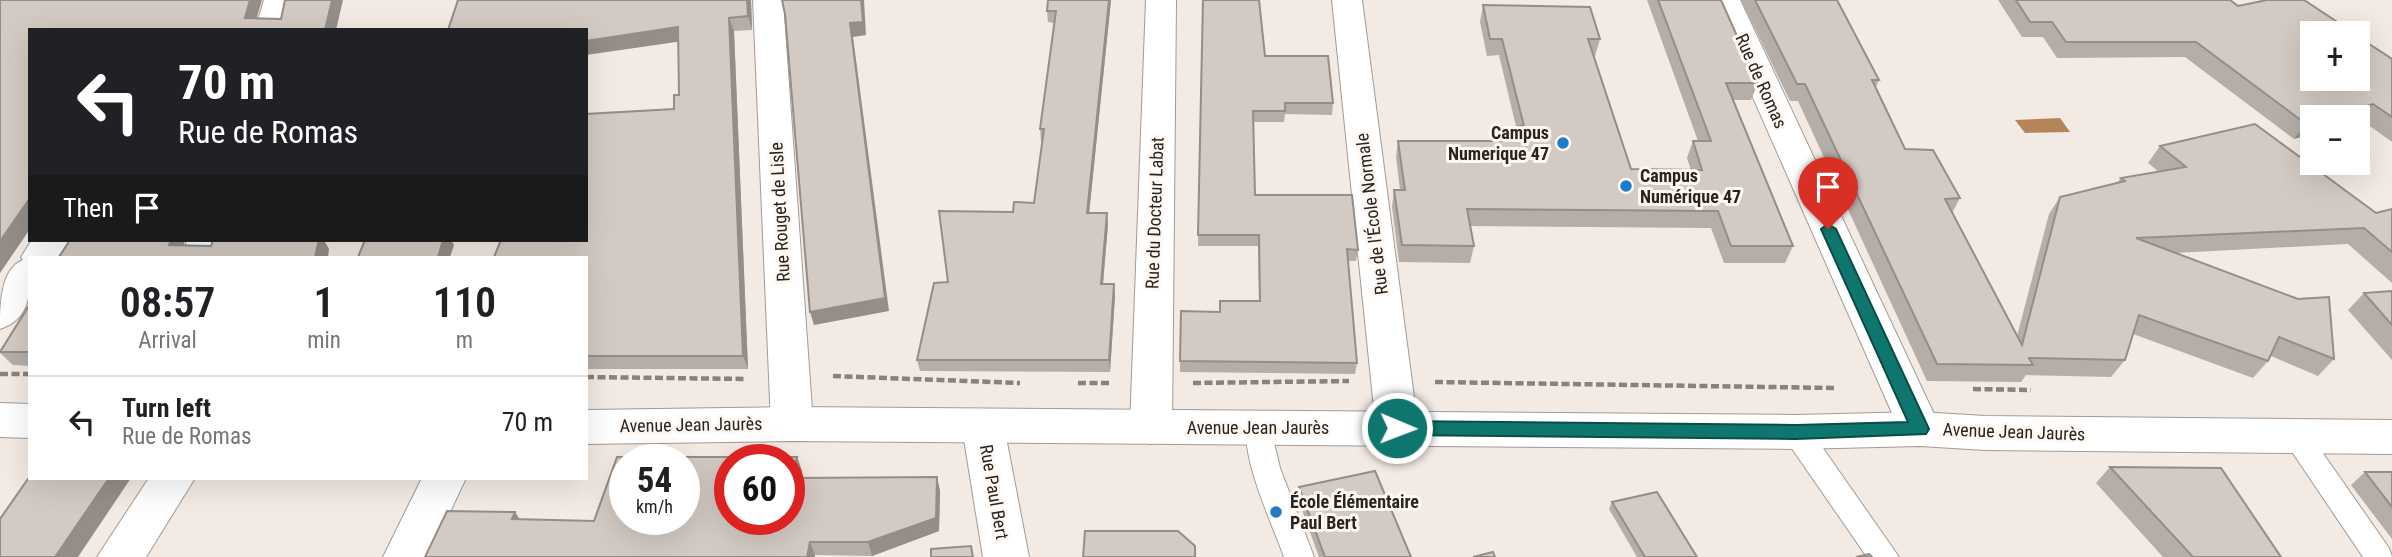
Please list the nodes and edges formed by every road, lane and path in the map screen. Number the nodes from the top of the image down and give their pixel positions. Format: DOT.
graph roads {
  1 [pos="279,0"];
  2 [pos="768,0"];
  3 [pos="1161,0"];
  4 [pos="1347,0"];
  5 [pos="1725,0"];
  6 [pos="272,28"];
  7 [pos="28,275"];
  8 [pos="0,314"];
  9 [pos="0,374"];
  10 [pos="28,374"];
  11 [pos="588,377"];
  12 [pos="790,380"];
  13 [pos="1391,380"];
  14 [pos="1030,383"];
  15 [pos="1070,383"];
  16 [pos="1150,383"];
  17 [pos="2044,391"];
  18 [pos="1911,411"];
  19 [pos="0,420"];
  20 [pos="28,421"];
  21 [pos="792,424"];
  22 [pos="588,427"];
  23 [pos="983,427"];
  24 [pos="1151,427"];
  25 [pos="1397,428"];
  26 [pos="1259,429"];
  27 [pos="1796,432"];
  28 [pos="2392,436"];
  29 [pos="2296,437"];
  30 [pos="172,480"];
  31 [pos="443,480"];
  32 [pos="120,557"];
  33 [pos="406,557"];
  34 [pos="1006,557"];
  35 [pos="1299,557"];
  36 [pos="1884,557"];
  37 [pos="2379,557"];
  1 -- 6 [label="street"];
  2 -- 12 [label="street, Rue Rouget de Lisle"];
  3 -- 16 [label="street, Rue du Docteur Labat"];
  4 -- 13 [label="street, Rue de l'École Normale"];
  5 -- 18 [label="street, Rue de Romas"];
  7 -- 8 [label="street"];
  9 -- 10 [label="path"];
  11 -- 12 [label="path"];
  12 -- 14 [label="path"];
  12 -- 21 [label="street, Rue Rouget de Lisle"];
  13 -- 16 [label="path"];
  13 -- 18 [label="path"];
  13 -- 25 [label="street, Rue de l'École Normale"];
  15 -- 16 [label="path"];
  16 -- 24 [label="street, Rue du Docteur Labat"];
  17 -- 18 [label="path"];
  18 -- 27 [label="street, Avenue Jean Jaurès"];
  18 -- 29 [label="street, Avenue Jean Jaurès"];
  19 -- 20 [label="street"];
  21 -- 22 [label="street, Avenue Jean Jaurès"];
  21 -- 23 [label="street, Avenue Jean Jaurès"];
  23 -- 24 [label="street, Avenue Jean Jaurès"];
  23 -- 34 [label="street, Rue Paul Bert"];
  24 -- 26 [label="street, Avenue Jean Jaurès"];
  25 -- 26 [label="street, Avenue Jean Jaurès"];
  25 -- 27 [label="street, Avenue Jean Jaurès"];
  26 -- 35 [label="lane"];
  27 -- 36 [label="lane"];
  28 -- 29 [label="street, Avenue Jean Jaurès"];
  29 -- 37 [label="lane"];
  30 -- 32 [label="street"];
  31 -- 33 [label="street"];
}
